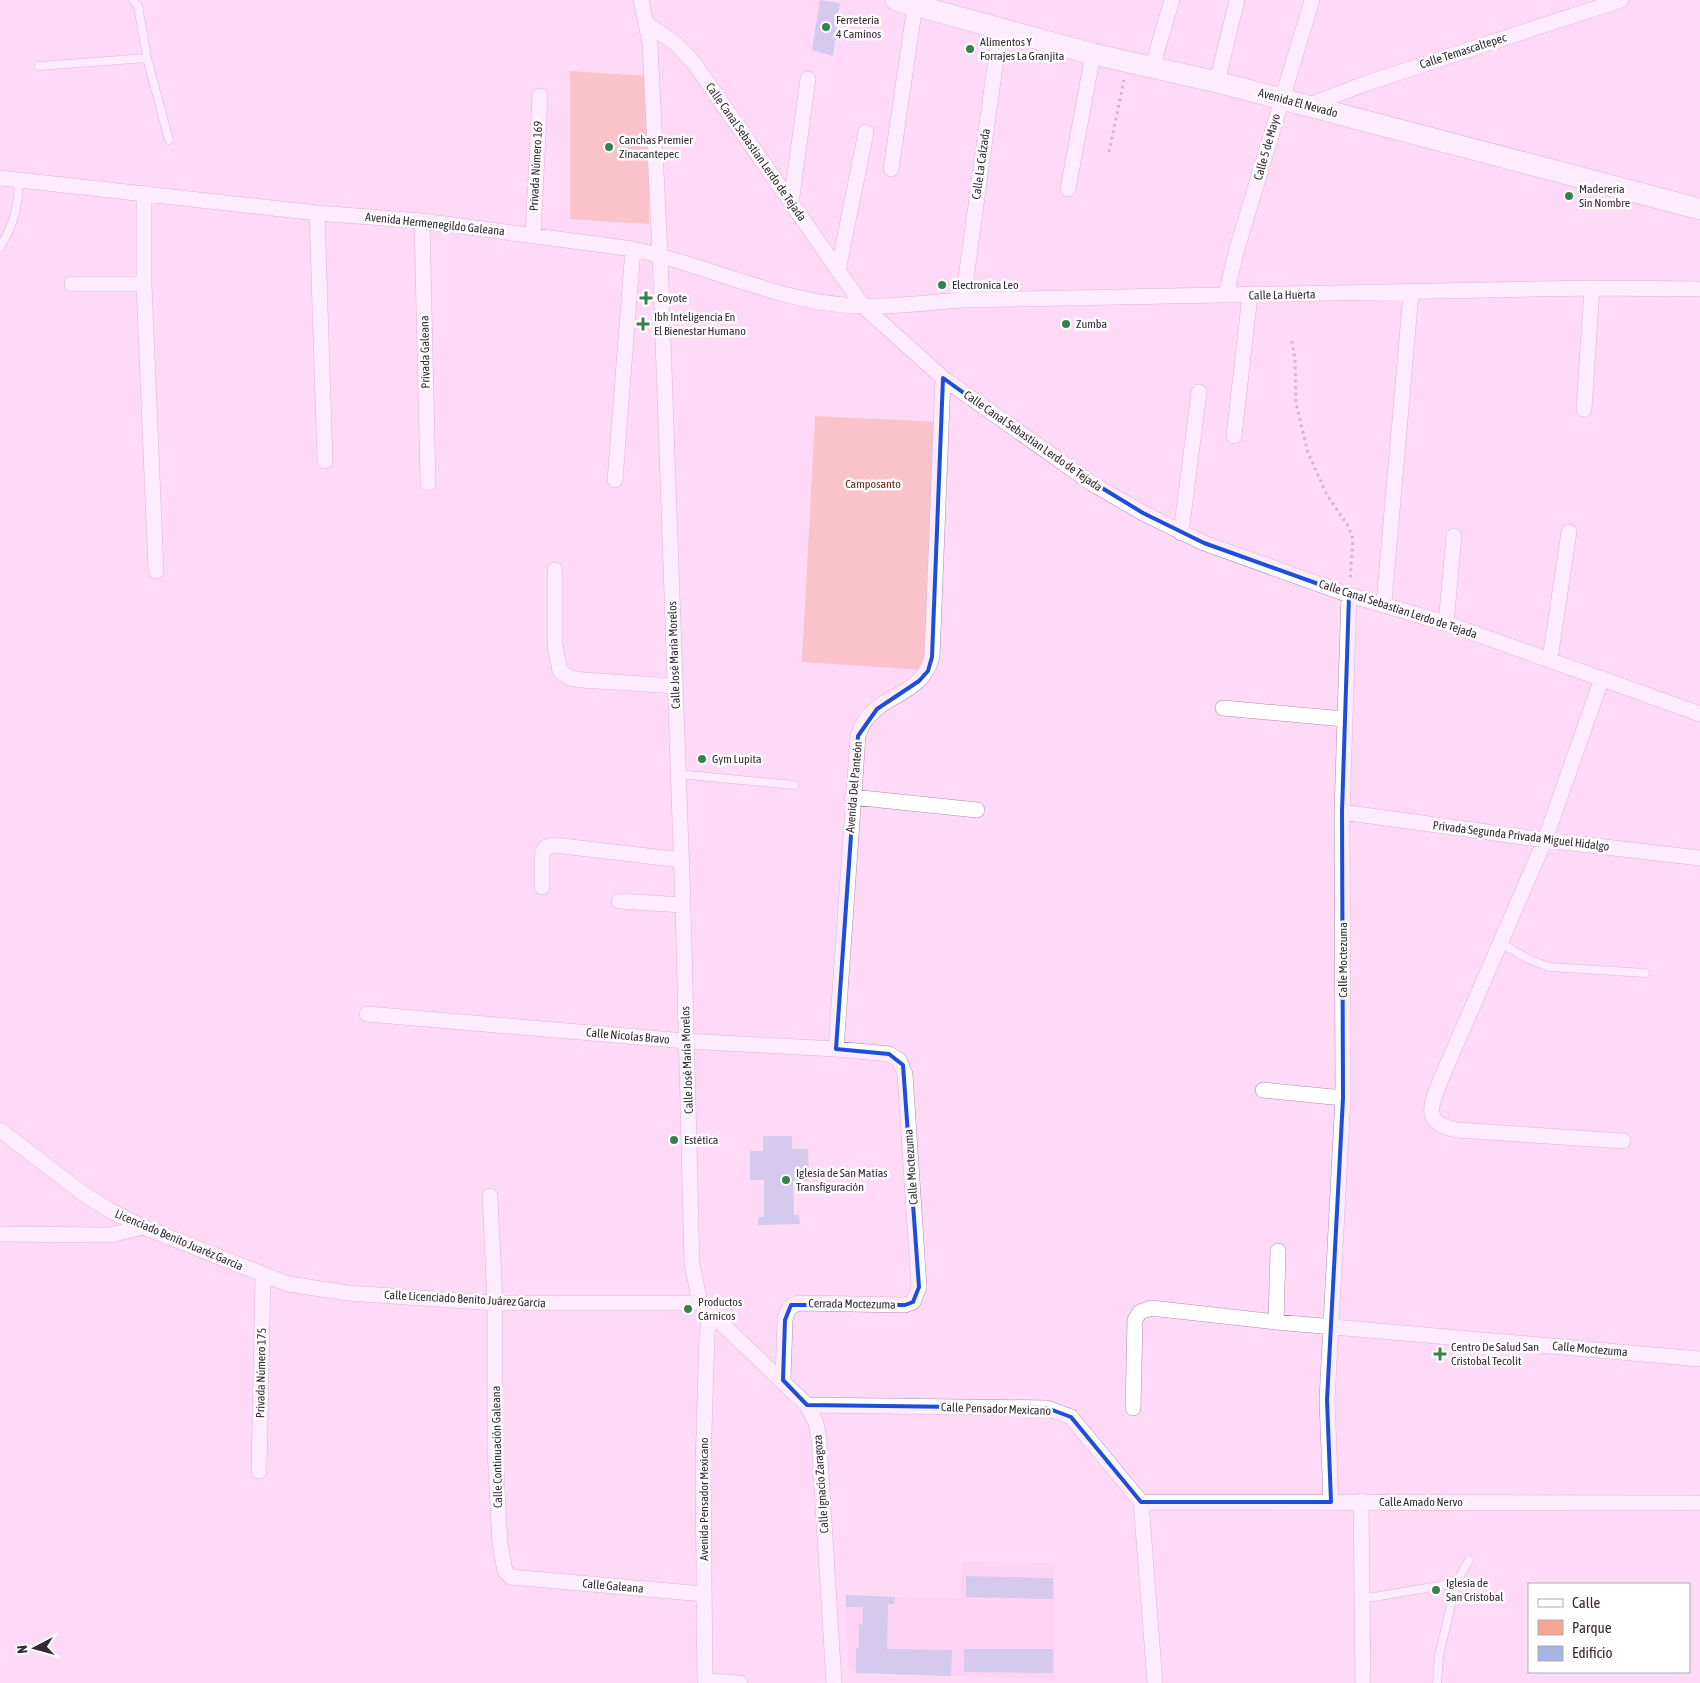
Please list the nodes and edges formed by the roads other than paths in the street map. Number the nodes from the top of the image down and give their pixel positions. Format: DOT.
graph roads {
  1 [pos="133,0"];
  2 [pos="1172,0"];
  3 [pos="1237,0"];
  4 [pos="1312,0"];
  5 [pos="1620,0"];
  6 [pos="640,2"];
  7 [pos="906,2"];
  8 [pos="647,24"];
  9 [pos="1000,29"];
  10 [pos="1093,54"];
  11 [pos="147,58"];
  12 [pos="39,66"];
  13 [pos="1152,68"];
  14 [pos="808,79"];
  15 [pos="1217,82"];
  16 [pos="540,96"];
  17 [pos="1282,99"];
  18 [pos="1307,106"];
  19 [pos="866,132"];
  20 [pos="169,140"];
  21 [pos="891,169"];
  22 [pos="0,178"];
  23 [pos="19,180"];
  24 [pos="1068,189"];
  25 [pos="144,193"];
  26 [pos="791,203"];
  27 [pos="1700,209"];
  28 [pos="317,213"];
  29 [pos="422,221"];
  30 [pos="533,236"];
  31 [pos="0,247"];
  32 [pos="633,249"];
  33 [pos="660,255"];
  34 [pos="838,271"];
  35 [pos="72,284"];
  36 [pos="144,284"];
  37 [pos="1592,288"];
  38 [pos="1700,289"];
  39 [pos="1411,293"];
  40 [pos="1226,295"];
  41 [pos="1250,295"];
  42 [pos="963,300"];
  43 [pos="864,306"];
  44 [pos="943,378"];
  45 [pos="1200,392"];
  46 [pos="1584,409"];
  47 [pos="1234,436"];
  48 [pos="325,461"];
  49 [pos="615,480"];
  50 [pos="428,483"];
  51 [pos="1569,532"];
  52 [pos="1181,533"];
  53 [pos="1454,536"];
  54 [pos="555,570"];
  55 [pos="156,571"];
  56 [pos="1349,595"];
  57 [pos="1384,603"];
  58 [pos="1446,623"];
  59 [pos="1550,659"];
  60 [pos="1602,678"];
  61 [pos="675,686"];
  62 [pos="1224,708"];
  63 [pos="1700,714"];
  64 [pos="1344,719"];
  65 [pos="678,774"];
  66 [pos="794,785"];
  67 [pos="852,797"];
  68 [pos="977,810"];
  69 [pos="1342,812"];
  70 [pos="1545,840"];
  71 [pos="1700,858"];
  72 [pos="681,860"];
  73 [pos="542,887"];
  74 [pos="619,901"];
  75 [pos="683,905"];
  76 [pos="1501,943"];
  77 [pos="1645,974"];
  78 [pos="367,1014"];
  79 [pos="686,1041"];
  80 [pos="836,1049"];
  81 [pos="889,1054"];
  82 [pos="1263,1090"];
  83 [pos="1343,1098"];
  84 [pos="0,1130"];
  85 [pos="1623,1141"];
  86 [pos="490,1196"];
  87 [pos="143,1227"];
  88 [pos="0,1234"];
  89 [pos="1278,1251"];
  90 [pos="263,1275"];
  91 [pos="919,1287"];
  92 [pos="495,1303"];
  93 [pos="700,1303"];
  94 [pos="710,1315"];
  95 [pos="1276,1322"];
  96 [pos="1332,1325"];
  97 [pos="1700,1359"];
  98 [pos="783,1380"];
  99 [pos="807,1405"];
  100 [pos="1133,1408"];
  101 [pos="259,1471"];
  102 [pos="1141,1502"];
  103 [pos="1331,1502"];
  104 [pos="1361,1502"];
  105 [pos="1700,1503"];
  106 [pos="1470,1560"];
  107 [pos="522,1578"];
  108 [pos="1456,1583"];
  109 [pos="704,1594"];
  110 [pos="1362,1599"];
  111 [pos="705,1682"];
  112 [pos="740,1683"];
  113 [pos="834,1683"];
  114 [pos="1154,1683"];
  115 [pos="1364,1683"];
  116 [pos="1436,1683"];
  1 -- 11 [label="lane"];
  2 -- 13 [label="street"];
  3 -- 15 [label="street"];
  4 -- 17 [label="street, Calle 5 de Mayo"];
  5 -- 18 [label="street, Calle Temascaltepec"];
  6 -- 8 [label="street, Calle José María Morelos"];
  7 -- 9 [label="street, Avenida El Nevado"];
  7 -- 21 [label="street"];
  8 -- 26 [label="street, Calle Canal Sebastian Lerdo de Tejada"];
  8 -- 33 [label="street, Calle José María Morelos"];
  9 -- 10 [label="street, Avenida El Nevado"];
  9 -- 42 [label="street, Calle La Calzada"];
  10 -- 13 [label="street, Avenida El Nevado"];
  10 -- 24 [label="street"];
  11 -- 12 [label="lane"];
  11 -- 20 [label="lane"];
  13 -- 15 [label="street, Avenida El Nevado"];
  14 -- 26 [label="street"];
  15 -- 17 [label="street, Avenida El Nevado"];
  16 -- 30 [label="street, Privada Número 169"];
  17 -- 18 [label="street, Avenida El Nevado"];
  17 -- 40 [label="street, Calle 5 de Mayo"];
  18 -- 27 [label="street, Avenida El Nevado"];
  19 -- 34 [label="street"];
  22 -- 23 [label="street, Avenida Hermenegildo Galeana"];
  23 -- 25 [label="street, Avenida Hermenegildo Galeana"];
  23 -- 31 [label="lane"];
  25 -- 28 [label="street, Avenida Hermenegildo Galeana"];
  25 -- 36 [label="street"];
  26 -- 34 [label="street, Calle Canal Sebastian Lerdo de Tejada"];
  28 -- 29 [label="street, Avenida Hermenegildo Galeana"];
  28 -- 48 [label="street"];
  29 -- 30 [label="street, Avenida Hermenegildo Galeana"];
  29 -- 50 [label="street, Privada Galeana"];
  30 -- 32 [label="street, Avenida Hermenegildo Galeana"];
  32 -- 33 [label="street, Avenida Hermenegildo Galeana"];
  32 -- 49 [label="street"];
  33 -- 43 [label="street, Avenida Hermenegildo Galeana"];
  33 -- 61 [label="street, Calle José María Morelos"];
  34 -- 43 [label="street, Calle Canal Sebastian Lerdo de Tejada"];
  35 -- 36 [label="street"];
  36 -- 55 [label="street"];
  37 -- 38 [label="street, Calle La Huerta"];
  37 -- 39 [label="street, Calle La Huerta"];
  37 -- 46 [label="street"];
  39 -- 41 [label="street, Calle La Huerta"];
  39 -- 57 [label="street"];
  40 -- 41 [label="street, Calle La Huerta"];
  40 -- 42 [label="street, Calle La Huerta"];
  41 -- 47 [label="street"];
  42 -- 43 [label="street, Calle La Huerta"];
  43 -- 44 [label="street, Calle Canal Sebastian Lerdo de Tejada"];
  44 -- 52 [label="street, Calle Canal Sebastian Lerdo de Tejada"];
  44 -- 67 [label="street, Avenida Del Panteón"];
  45 -- 52 [label="street"];
  51 -- 59 [label="street"];
  52 -- 56 [label="street, Calle Canal Sebastian Lerdo de Tejada"];
  53 -- 58 [label="street"];
  54 -- 61 [label="street"];
  56 -- 57 [label="street, Calle Canal Sebastian Lerdo de Tejada"];
  56 -- 64 [label="street, Calle Moctezuma"];
  57 -- 58 [label="street, Calle Canal Sebastian Lerdo de Tejada"];
  58 -- 59 [label="street, Calle Canal Sebastian Lerdo de Tejada"];
  59 -- 60 [label="street, Calle Canal Sebastian Lerdo de Tejada"];
  60 -- 63 [label="street, Calle Canal Sebastian Lerdo de Tejada"];
  60 -- 70 [label="street"];
  61 -- 65 [label="street, Calle José María Morelos"];
  62 -- 64 [label="street"];
  64 -- 69 [label="street, Calle Moctezuma"];
  65 -- 66 [label="lane"];
  65 -- 72 [label="street, Calle José María Morelos"];
  67 -- 68 [label="street"];
  67 -- 80 [label="street, Avenida Del Panteón"];
  69 -- 70 [label="street, Privada Segunda Privada Miguel Hidalgo"];
  69 -- 83 [label="street, Calle Moctezuma"];
  70 -- 71 [label="street, Privada Segunda Privada Miguel Hidalgo"];
  70 -- 76 [label="street"];
  72 -- 73 [label="street"];
  72 -- 75 [label="street, Calle José María Morelos"];
  74 -- 75 [label="street"];
  75 -- 79 [label="street, Calle José María Morelos"];
  76 -- 77 [label="lane"];
  76 -- 85 [label="street"];
  78 -- 79 [label="street, Calle Nicolas Bravo"];
  79 -- 80 [label="street, Calle Nicolas Bravo"];
  79 -- 93 [label="street, Calle José María Morelos"];
  80 -- 81 [label="street, Calle Nicolas Bravo"];
  81 -- 91 [label="street, Calle Moctezuma"];
  82 -- 83 [label="street"];
  83 -- 96 [label="street, Calle Moctezuma"];
  84 -- 87 [label="street, Licenciado Benito Juaréz García"];
  86 -- 92 [label="street"];
  87 -- 88 [label="street"];
  87 -- 90 [label="street, Licenciado Benito Juaréz García"];
  89 -- 95 [label="street"];
  90 -- 92 [label="street, Calle Licenciado Benito Juárez Garcia"];
  90 -- 101 [label="street, Privada Número 175"];
  91 -- 98 [label="street, Cerrada Moctezuma"];
  92 -- 93 [label="street, Calle Licenciado Benito Juárez Garcia"];
  92 -- 107 [label="street, Calle Continuación Galeana"];
  93 -- 94 [label="street, Calle Ignacio Zaragoza"];
  94 -- 98 [label="street, Calle Ignacio Zaragoza"];
  94 -- 109 [label="street, Avenida Pensador Mexicano"];
  95 -- 96 [label="street, Calle Moctezuma"];
  95 -- 100 [label="street, Calle Moctezuma"];
  96 -- 97 [label="street, Calle Moctezuma"];
  96 -- 103 [label="street, Calle Moctezuma"];
  98 -- 99 [label="street, Calle Ignacio Zaragoza"];
  99 -- 102 [label="street, Calle Pensador Mexicano"];
  99 -- 113 [label="street, Calle Ignacio Zaragoza"];
  102 -- 103 [label="street, Calle Amado Nervo"];
  102 -- 114 [label="street"];
  103 -- 104 [label="street, Calle Amado Nervo"];
  104 -- 105 [label="street, Calle Amado Nervo"];
  104 -- 110 [label="street"];
  106 -- 108 [label="lane"];
  107 -- 109 [label="street, Calle Galeana"];
  108 -- 110 [label="lane"];
  108 -- 116 [label="lane"];
  109 -- 111 [label="street, Avenida Pensador Mexicano"];
  110 -- 115 [label="street"];
  111 -- 112 [label="street"];
}
